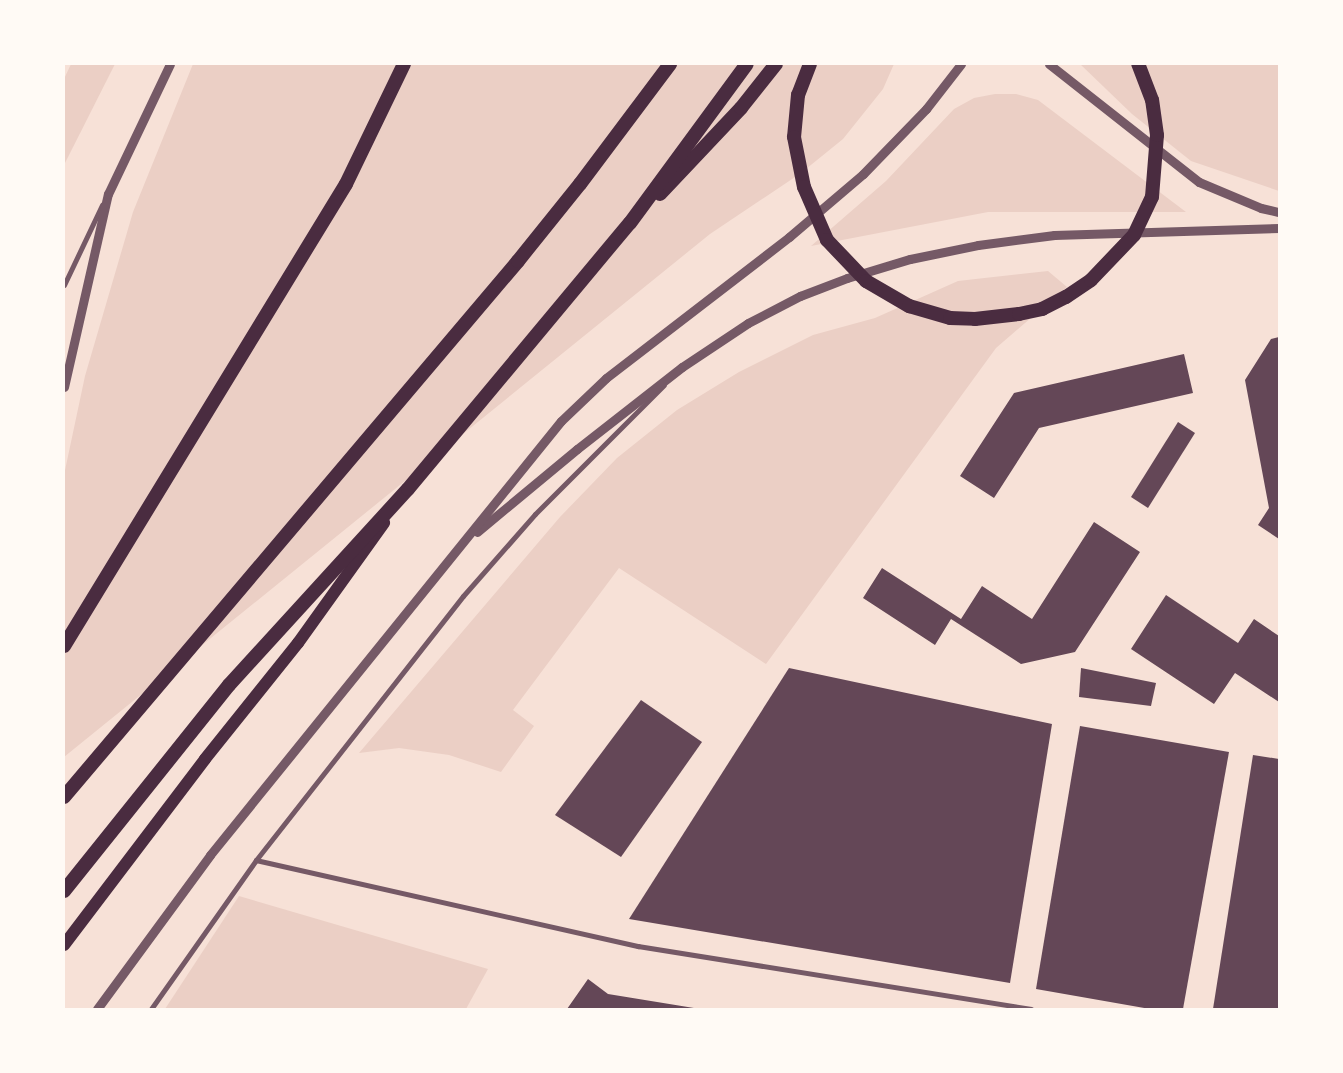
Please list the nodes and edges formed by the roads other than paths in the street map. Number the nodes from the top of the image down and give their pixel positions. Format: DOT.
graph roads {
  1 [pos="170,64"];
  2 [pos="404,64"];
  3 [pos="670,64"];
  4 [pos="747,64"];
  5 [pos="776,64"];
  6 [pos="810,64"];
  7 [pos="961,64"];
  8 [pos="1049,64"];
  9 [pos="1138,64"];
  10 [pos="108,194"];
  11 [pos="1279,212"];
  12 [pos="630,223"];
  13 [pos="1279,228"];
  14 [pos="64,286"];
  15 [pos="682,368"];
  16 [pos="64,387"];
  17 [pos="408,489"];
  18 [pos="461,545"];
  19 [pos="64,646"];
  20 [pos="64,798"];
  21 [pos="256,860"];
  22 [pos="64,890"];
  23 [pos="64,945"];
  24 [pos="97,1009"];
  25 [pos="151,1009"];
  26 [pos="1031,1009"];
  1 -- 10 [label="street"];
  2 -- 19 [label="highway"];
  3 -- 20 [label="highway"];
  4 -- 12 [label="highway"];
  5 -- 12 [label="highway"];
  6 -- 9 [label="highway"];
  7 -- 18 [label="street"];
  8 -- 11 [label="street"];
  10 -- 14 [label="street"];
  10 -- 16 [label="street"];
  12 -- 17 [label="highway"];
  13 -- 15 [label="street"];
  15 -- 18 [label="street"];
  15 -- 21 [label="street"];
  17 -- 22 [label="highway"];
  17 -- 23 [label="main road"];
  18 -- 24 [label="street"];
  21 -- 25 [label="street"];
  21 -- 26 [label="street"];
}
